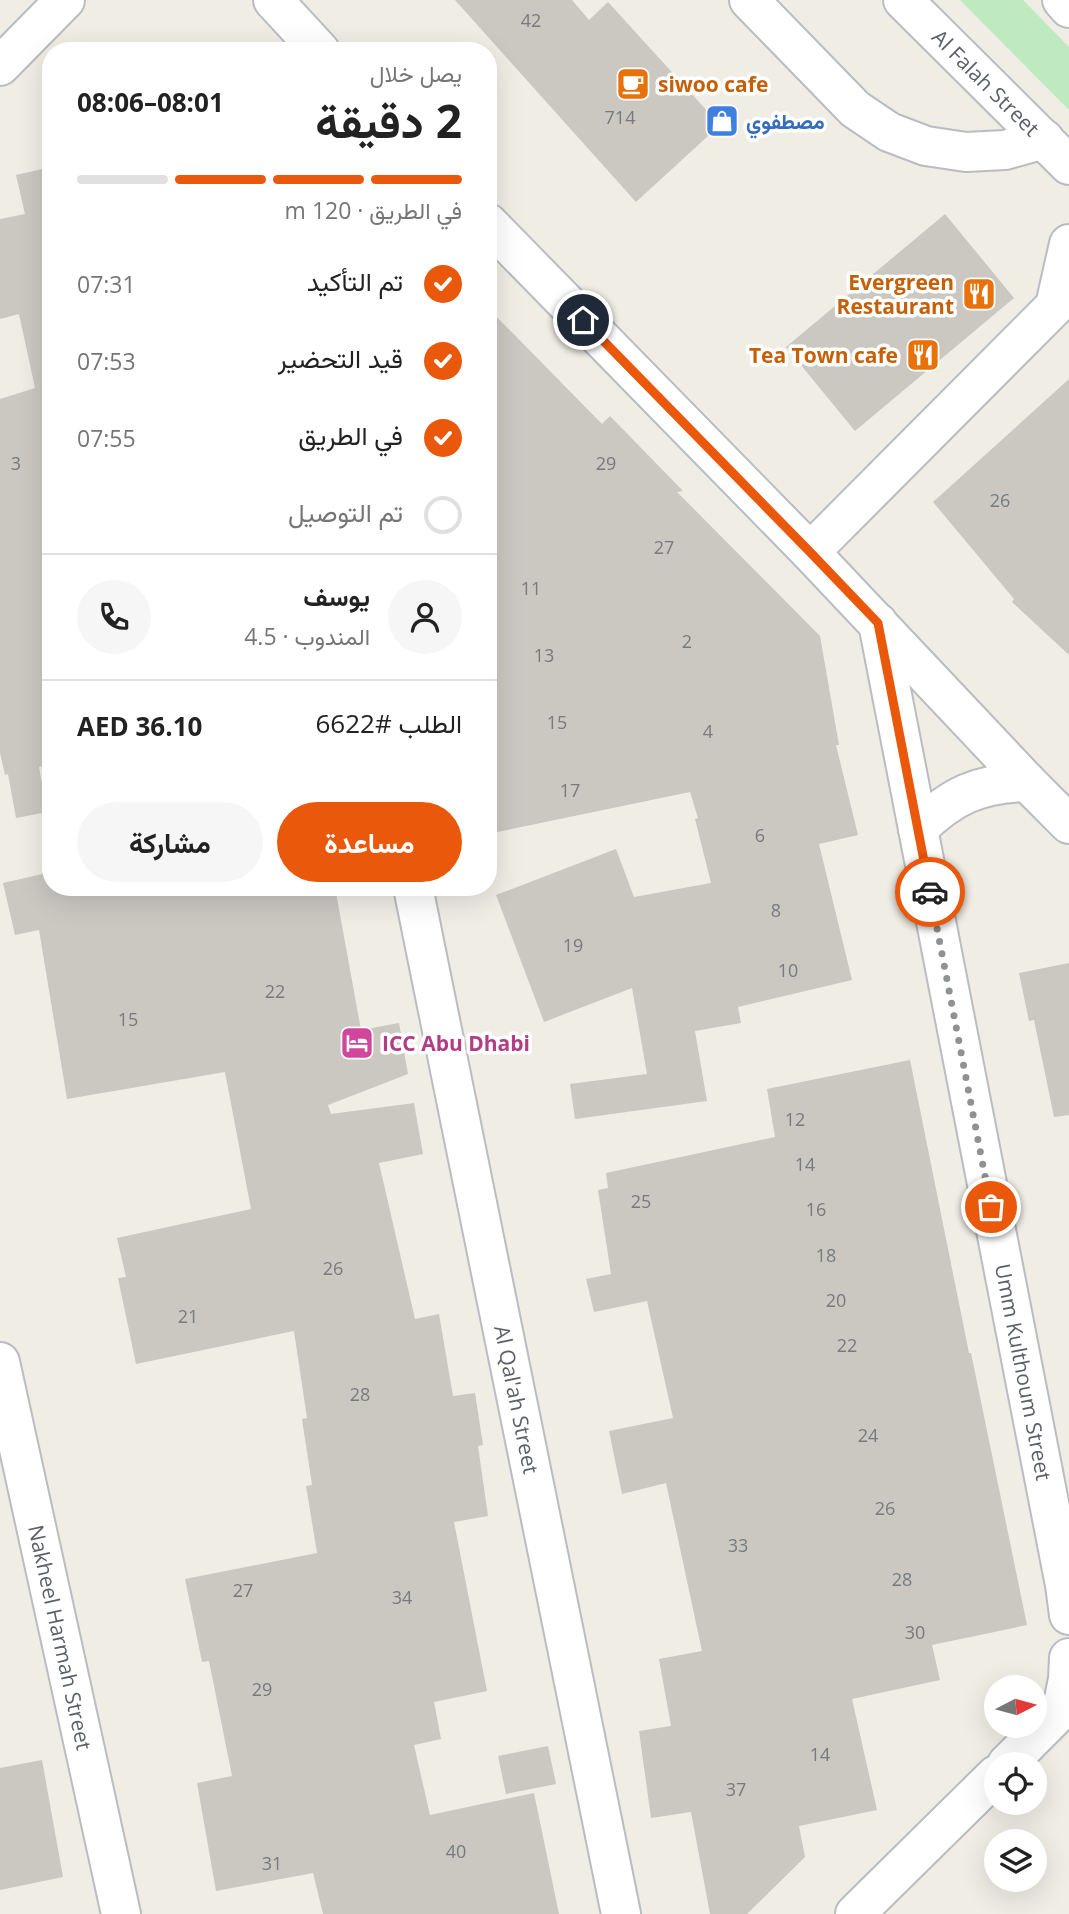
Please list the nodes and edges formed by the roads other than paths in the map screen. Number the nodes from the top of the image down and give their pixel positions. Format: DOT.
graph roads {
  1 [pos="65,0"];
  2 [pos="273,0"];
  3 [pos="749,0"];
  4 [pos="903,0"];
  5 [pos="1062,0"];
  6 [pos="1069,8"];
  7 [pos="312,42"];
  8 [pos="0,66"];
  9 [pos="1056,152"];
  10 [pos="497,232"];
  11 [pos="1069,244"];
  12 [pos="1062,304"];
  13 [pos="810,552"];
  14 [pos="878,623"];
  15 [pos="1027,782"];
  16 [pos="1069,824"];
  17 [pos="918,829"];
  18 [pos="415,896"];
  19 [pos="0,1362"];
  20 [pos="1068,1596"];
  21 [pos="1069,1658"];
  22 [pos="1066,1706"];
  23 [pos="1019,1752"];
  24 [pos="984,1787"];
  25 [pos="121,1914"];
  26 [pos="621,1914"];
  27 [pos="855,1914"];
  1 -- 8 [label="street"];
  2 -- 7 [label="street"];
  3 -- 9 [label="street"];
  4 -- 9 [label="street, Al Falah Street"];
  5 -- 6 [label="street"];
  10 -- 13 [label="street"];
  11 -- 12 [label="street"];
  12 -- 13 [label="street"];
  13 -- 14 [label="street"];
  14 -- 15 [label="street"];
  14 -- 17 [label="street, Umm Kulthoum Street"];
  15 -- 16 [label="street"];
  15 -- 17 [label="street"];
  17 -- 20 [label="street, Umm Kulthoum Street"];
  18 -- 26 [label="street, Al Qal'ah Street"];
  19 -- 25 [label="street, Nakheel Harmah Street"];
  21 -- 22 [label="street"];
  22 -- 23 [label="street"];
  24 -- 27 [label="street"];
}
